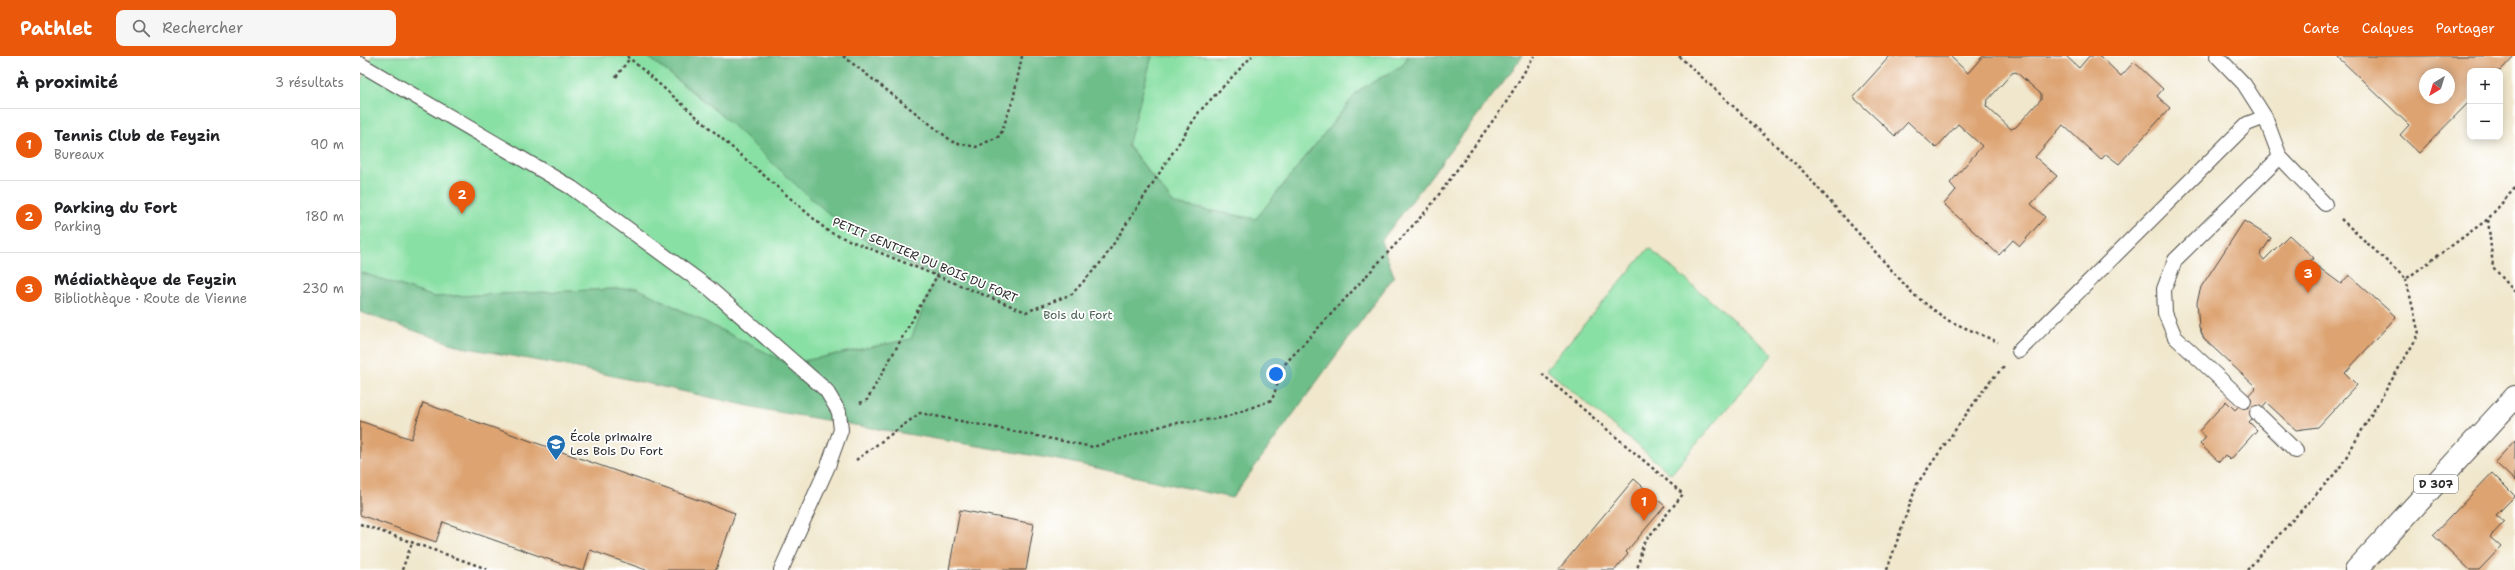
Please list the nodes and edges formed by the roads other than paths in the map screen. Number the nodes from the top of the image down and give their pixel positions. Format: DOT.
graph roads {
  1 [pos="2217,56"];
  2 [pos="360,64"];
  3 [pos="2265,117"];
  4 [pos="2280,157"];
  5 [pos="2325,204"];
  6 [pos="2019,351"];
  7 [pos="2515,397"];
  8 [pos="2244,401"];
  9 [pos="2257,413"];
  10 [pos="2296,451"];
  11 [pos="781,570"];
  12 [pos="2356,570"];
  1 -- 3 [label="lane"];
  2 -- 11 [label="lane"];
  3 -- 4 [label="lane"];
  3 -- 6 [label="lane"];
  4 -- 5 [label="lane"];
  4 -- 8 [label="lane"];
  7 -- 12 [label="main road, D 307"];
  9 -- 10 [label="lane"];
}
